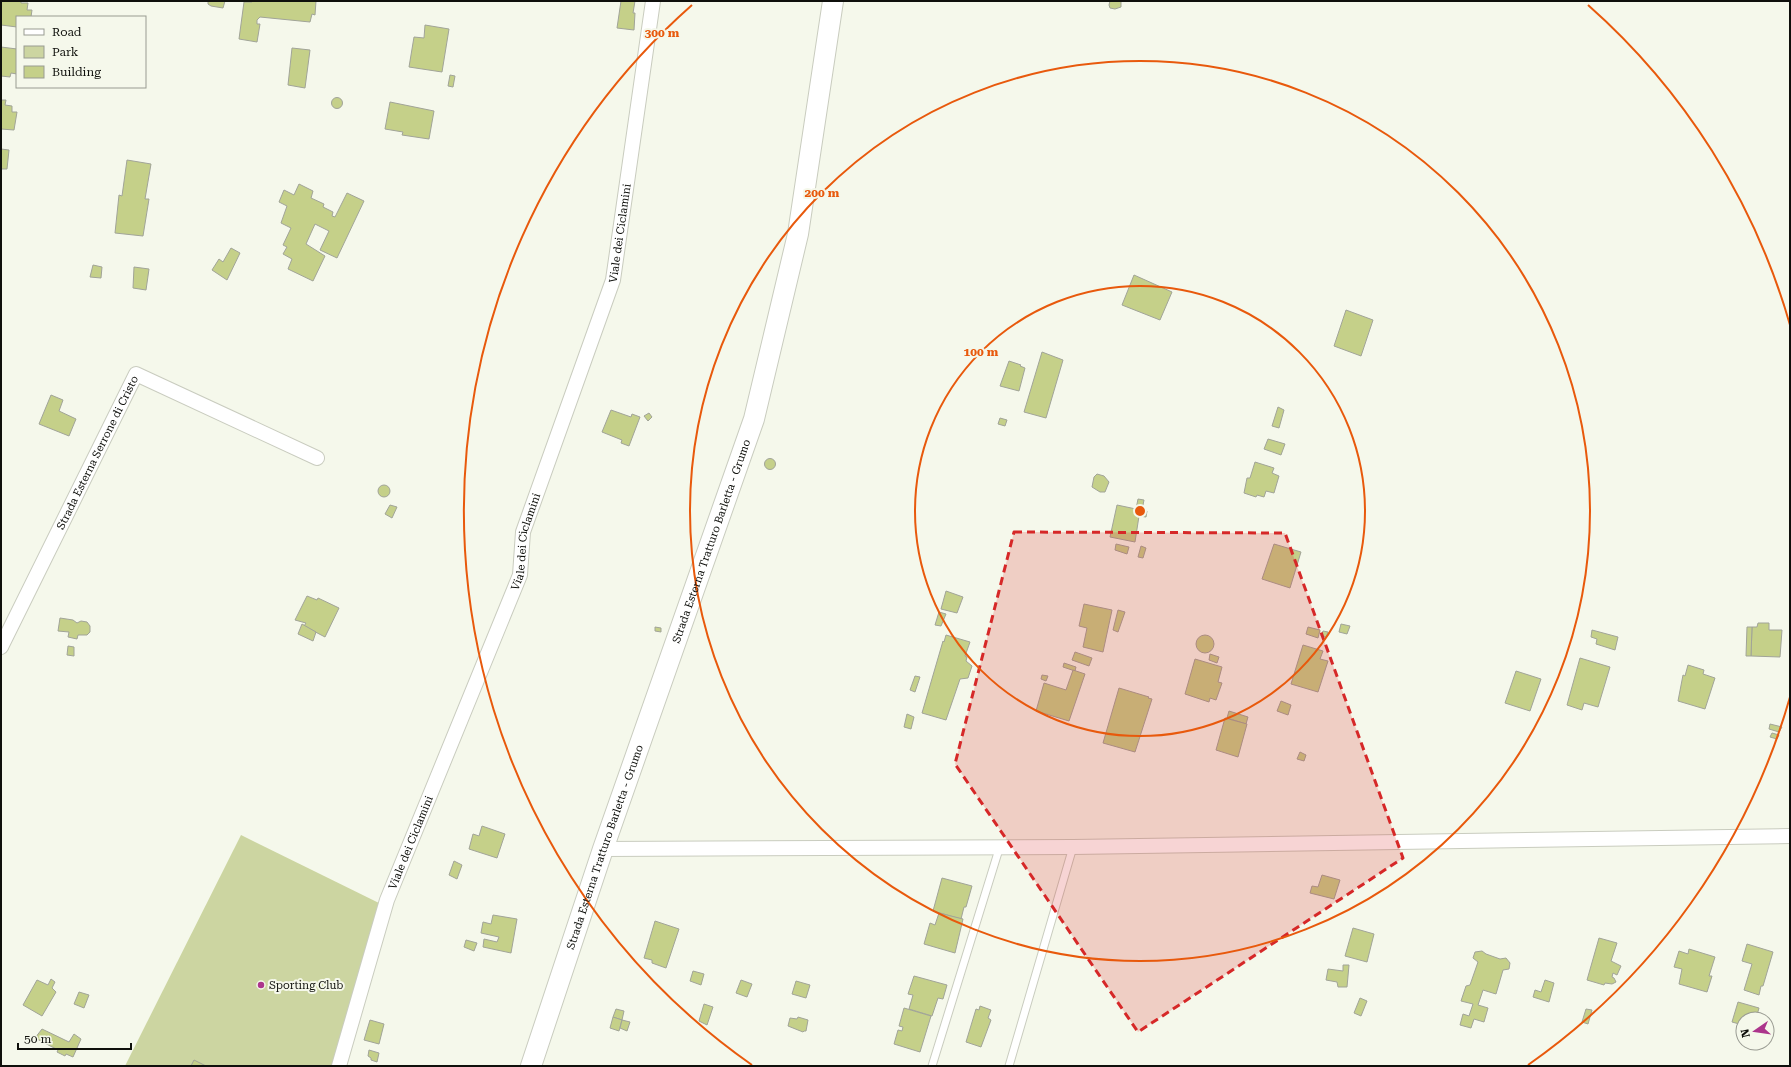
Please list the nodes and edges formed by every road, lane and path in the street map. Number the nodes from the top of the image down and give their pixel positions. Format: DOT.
graph roads {
  1 [pos="653,1"];
  2 [pos="833,1"];
  3 [pos="317,458"];
  4 [pos="1,647"];
  5 [pos="1790,836"];
  6 [pos="1000,846"];
  7 [pos="1073,847"];
  8 [pos="603,849"];
  9 [pos="339,1066"];
  10 [pos="531,1066"];
  11 [pos="932,1066"];
  12 [pos="1009,1066"];
  1 -- 9 [label="street, Viale dei Ciclamini"];
  2 -- 8 [label="street, Strada Esterna Tratturo Barletta - Grumo"];
  3 -- 4 [label="street, Strada Esterna Serrone di Cristo"];
  5 -- 7 [label="street"];
  6 -- 7 [label="street"];
  6 -- 8 [label="street"];
  6 -- 11 [label="lane"];
  7 -- 12 [label="lane"];
  8 -- 10 [label="street, Strada Esterna Tratturo Barletta - Grumo"];
}
